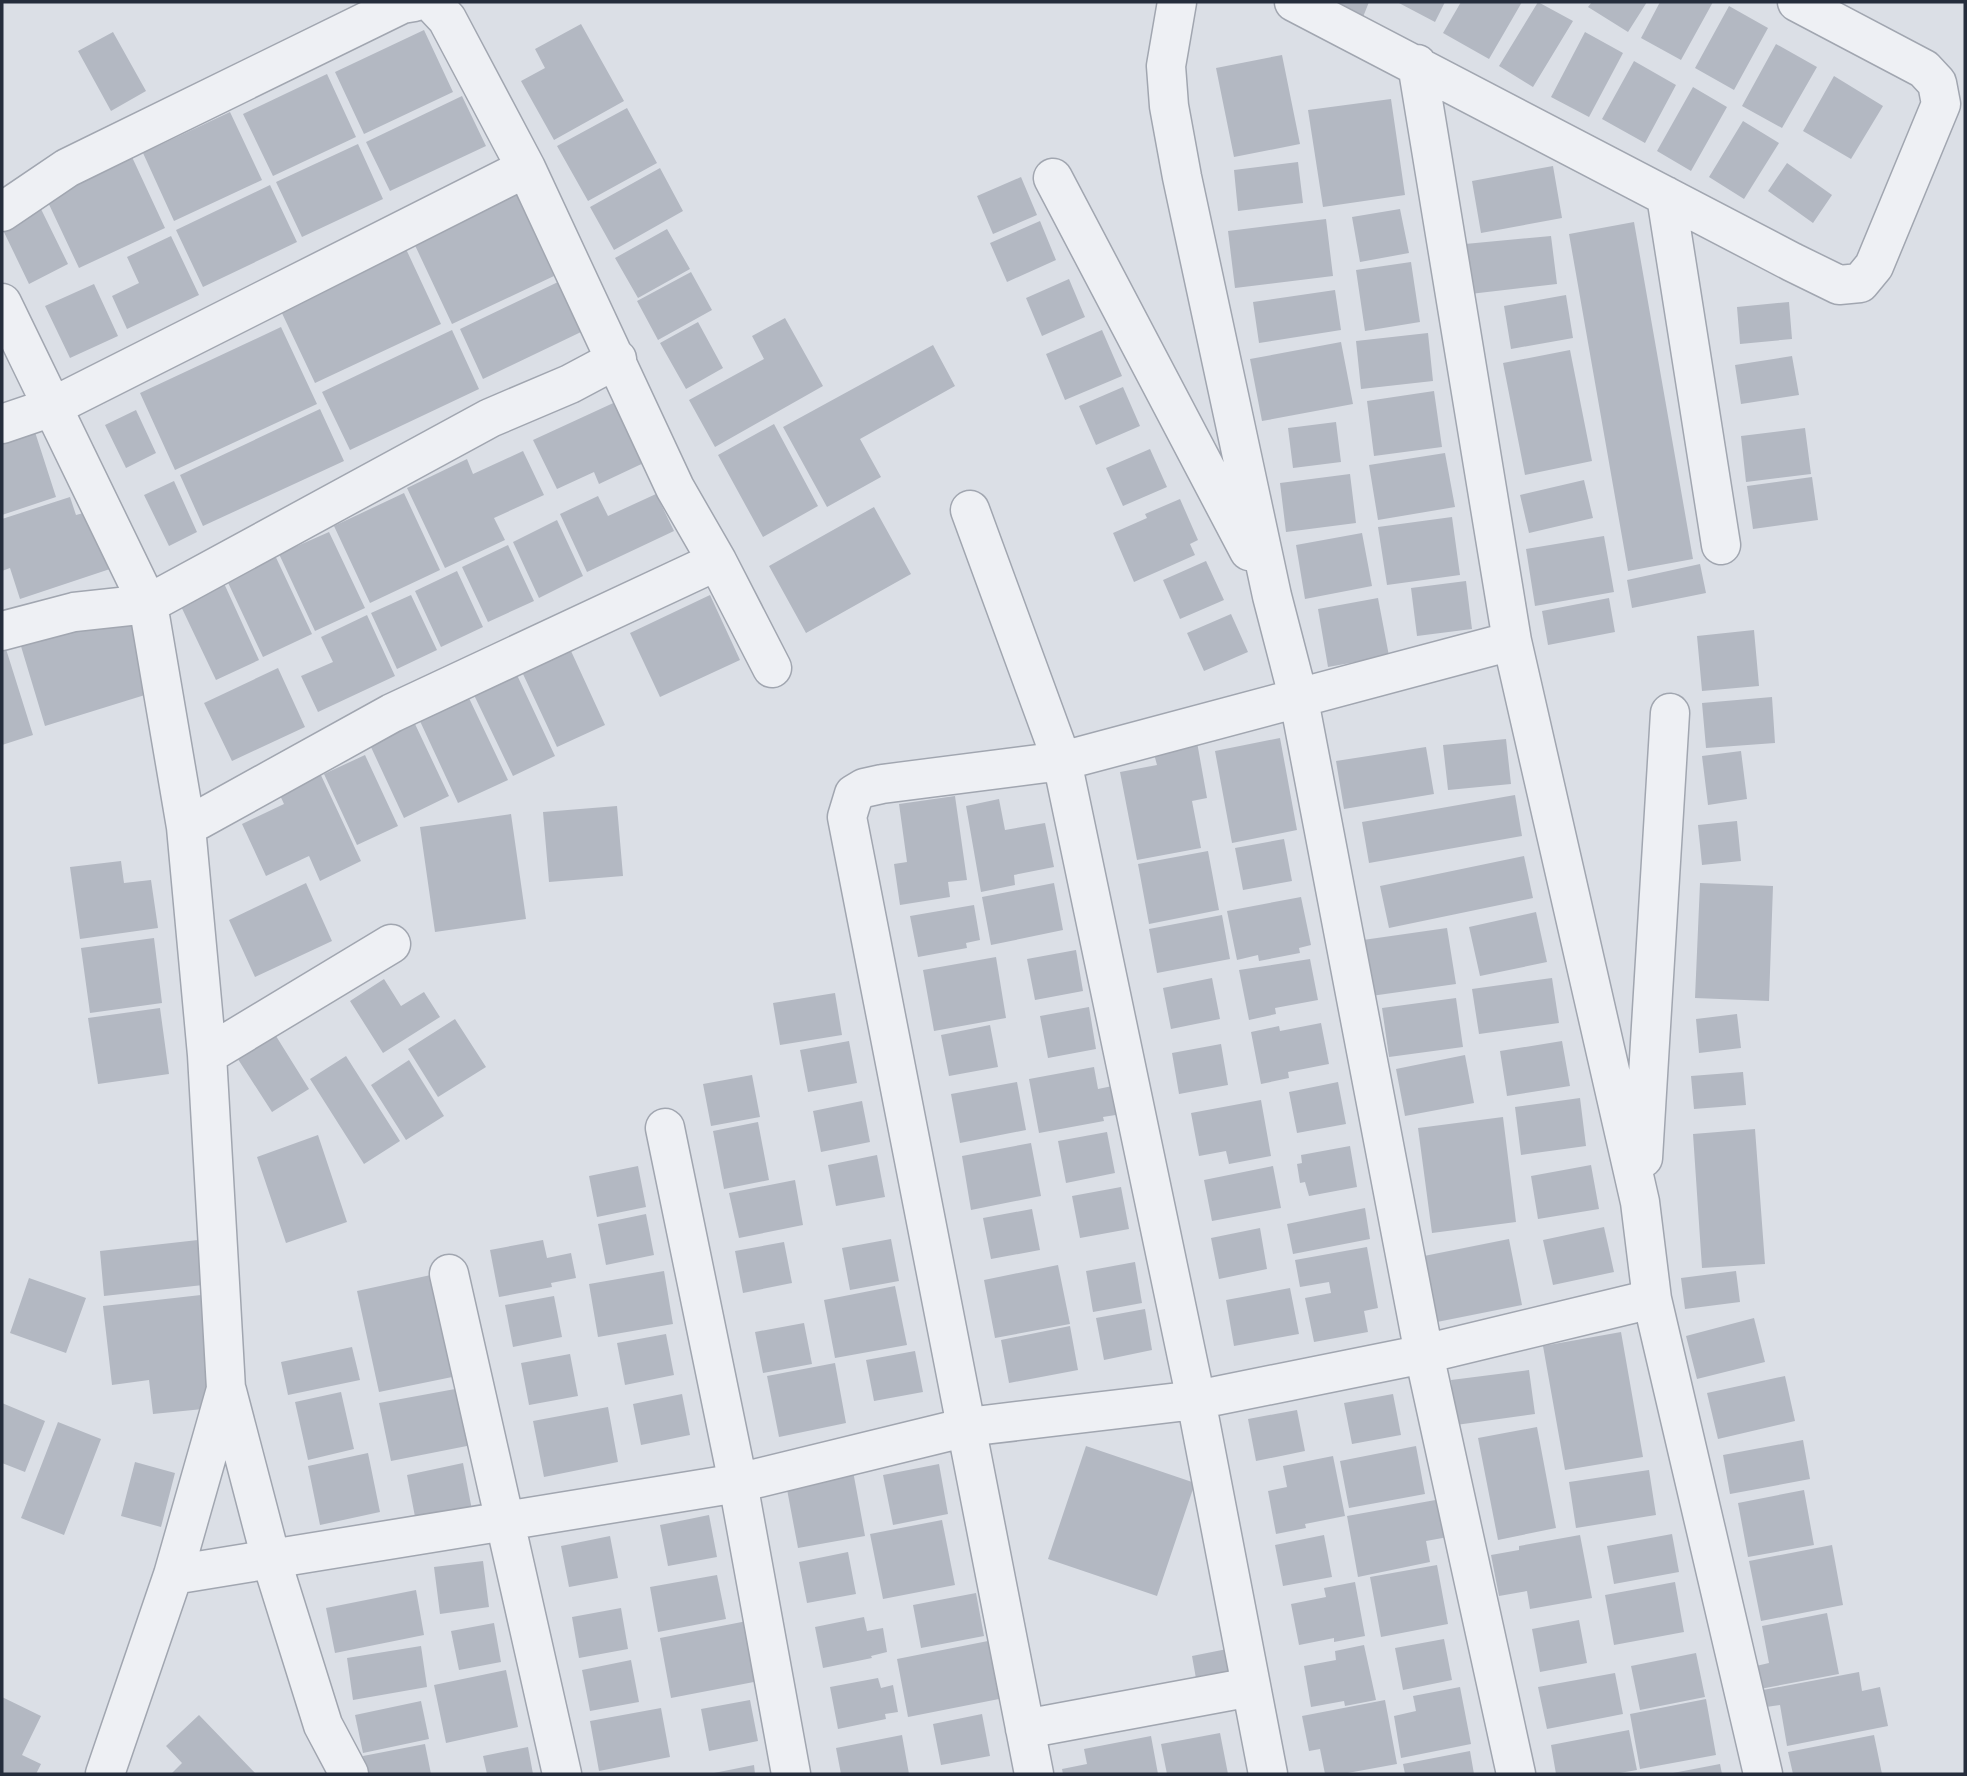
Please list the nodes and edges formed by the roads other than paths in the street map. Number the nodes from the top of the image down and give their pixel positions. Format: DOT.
graph roads {
  1 [pos="414,2"];
  2 [pos="431,2"];
  3 [pos="1177,2"];
  4 [pos="1294,2"];
  5 [pos="1797,2"];
  6 [pos="1417,64"];
  7 [pos="526,169"];
  8 [pos="1053,178"];
  9 [pos="1666,195"];
  10 [pos="2,212"];
  11 [pos="2,303"];
  12 [pos="617,359"];
  13 [pos="52,407"];
  14 [pos="2,424"];
  15 [pos="970,510"];
  16 [pos="1721,545"];
  17 [pos="717,561"];
  18 [pos="1272,596"];
  19 [pos="148,604"];
  20 [pos="2,631"];
  21 [pos="1512,641"];
  22 [pos="772,668"];
  23 [pos="1299,699"];
  24 [pos="1670,713"];
  25 [pos="1062,761"];
  26 [pos="186,827"];
  27 [pos="391,944"];
  28 [pos="207,1055"];
  29 [pos="665,1128"];
  30 [pos="1640,1202"];
  31 [pos="449,1275"];
  32 [pos="1652,1299"];
  33 [pos="1424,1354"];
  34 [pos="226,1389"];
  35 [pos="1196,1400"];
  36 [pos="967,1427"];
  37 [pos="738,1483"];
  38 [pos="505,1521"];
  39 [pos="271,1559"];
  40 [pos="173,1574"];
  41 [pos="1251,1687"];
  42 [pos="1025,1729"];
  43 [pos="105,1774"];
  44 [pos="349,1774"];
  45 [pos="562,1774"];
  46 [pos="791,1774"];
  47 [pos="1034,1774"];
  48 [pos="1268,1774"];
  49 [pos="1516,1774"];
  50 [pos="1763,1774"];
  1 -- 10 [label="street"];
  2 -- 7 [label="street"];
  3 -- 18 [label="street"];
  4 -- 6 [label="street"];
  5 -- 9 [label="street"];
  6 -- 9 [label="street"];
  6 -- 21 [label="street"];
  7 -- 12 [label="street"];
  7 -- 13 [label="street"];
  8 -- 18 [label="street"];
  9 -- 16 [label="street"];
  11 -- 13 [label="street"];
  12 -- 17 [label="street"];
  12 -- 19 [label="street"];
  13 -- 14 [label="street"];
  13 -- 19 [label="street"];
  15 -- 25 [label="street"];
  17 -- 22 [label="street"];
  17 -- 26 [label="street"];
  18 -- 23 [label="street"];
  19 -- 20 [label="street"];
  19 -- 26 [label="street"];
  21 -- 23 [label="street"];
  21 -- 30 [label="street"];
  23 -- 25 [label="street"];
  23 -- 33 [label="street"];
  24 -- 30 [label="street"];
  25 -- 35 [label="street"];
  25 -- 36 [label="street"];
  26 -- 28 [label="street"];
  27 -- 28 [label="street"];
  28 -- 34 [label="street"];
  29 -- 37 [label="street"];
  30 -- 32 [label="street"];
  31 -- 38 [label="street"];
  32 -- 33 [label="street"];
  32 -- 50 [label="street"];
  33 -- 35 [label="street"];
  33 -- 49 [label="street"];
  34 -- 39 [label="street"];
  34 -- 40 [label="street"];
  35 -- 36 [label="street"];
  35 -- 41 [label="street"];
  36 -- 37 [label="street"];
  36 -- 42 [label="street"];
  37 -- 38 [label="street"];
  37 -- 46 [label="street"];
  38 -- 39 [label="street"];
  38 -- 45 [label="street"];
  39 -- 40 [label="street"];
  39 -- 44 [label="street"];
  40 -- 43 [label="street"];
  41 -- 42 [label="street"];
  41 -- 48 [label="street"];
  42 -- 47 [label="street"];
}
